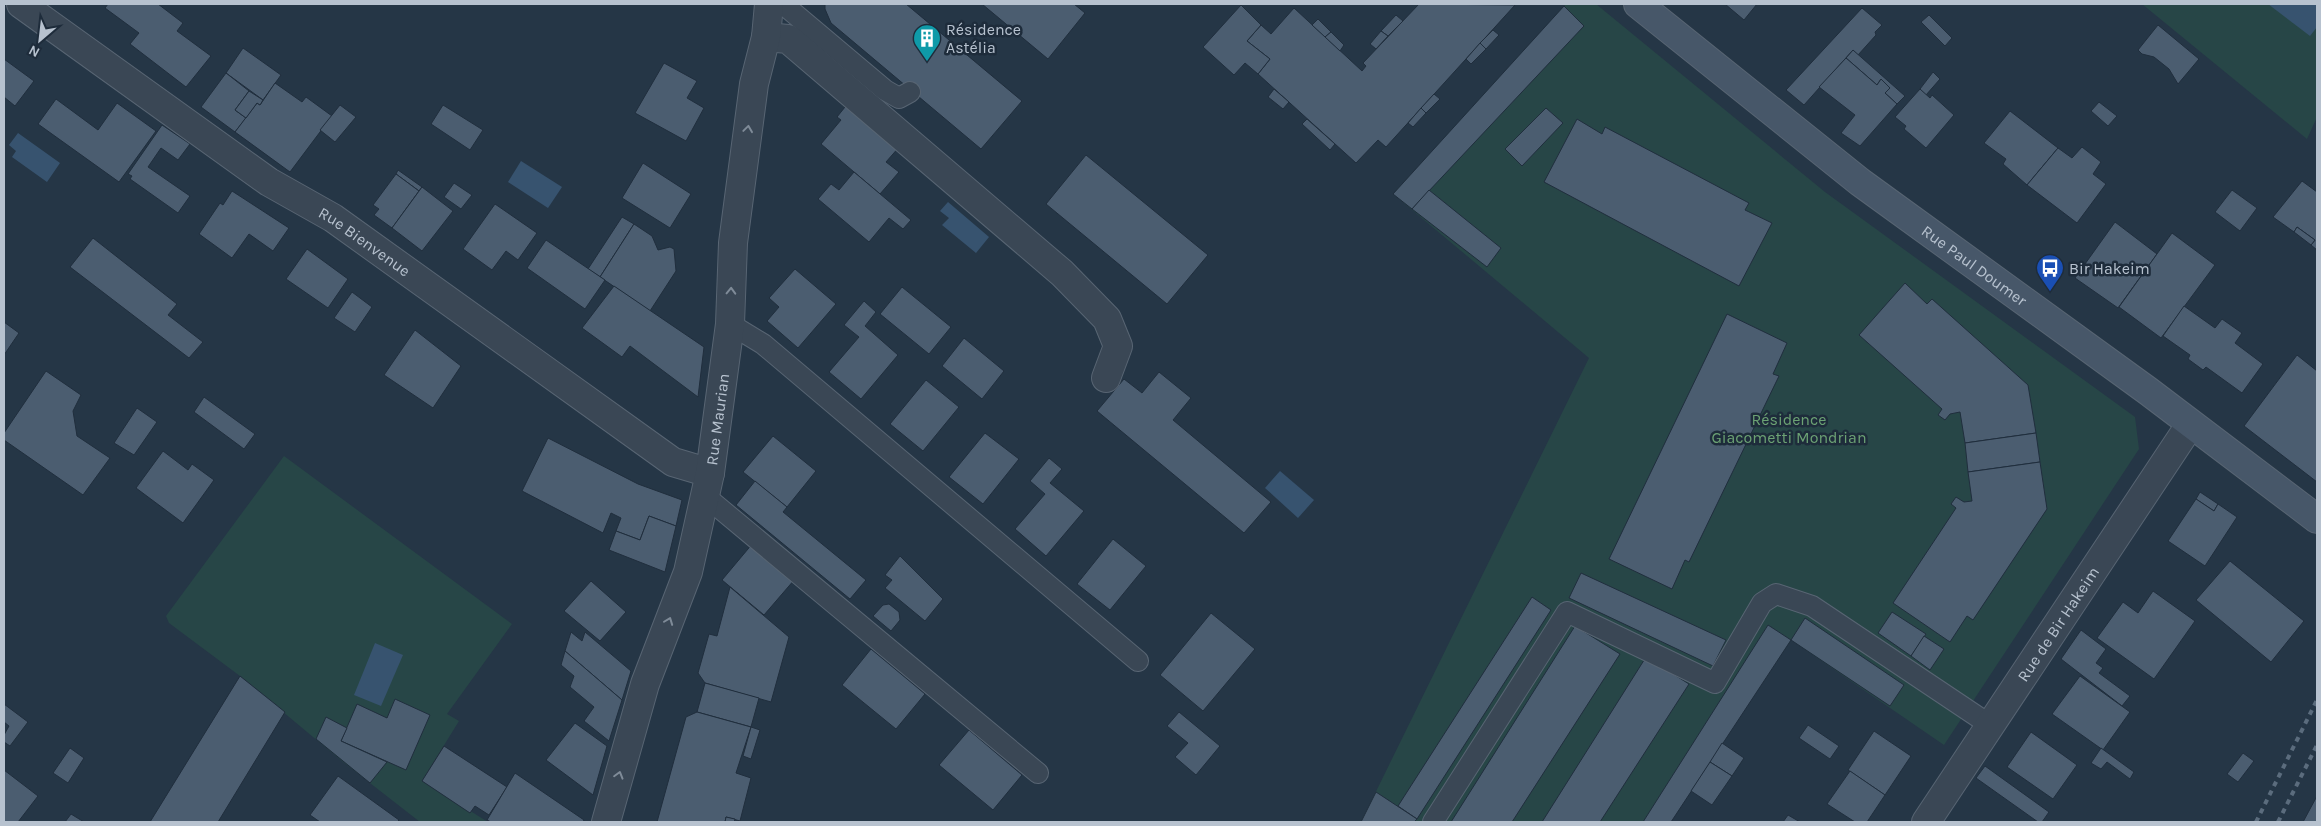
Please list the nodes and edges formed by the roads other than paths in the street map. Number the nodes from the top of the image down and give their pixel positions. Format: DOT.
graph roads {
  1 [pos="21,4"];
  2 [pos="769,4"];
  3 [pos="783,4"];
  4 [pos="1638,4"];
  5 [pos="766,37"];
  6 [pos="910,92"];
  7 [pos="730,324"];
  8 [pos="1106,378"];
  9 [pos="2190,425"];
  10 [pos="707,484"];
  11 [pos="2317,520"];
  12 [pos="1138,661"];
  13 [pos="1990,725"];
  14 [pos="1038,773"];
  15 [pos="606,822"];
  16 [pos="1433,822"];
  17 [pos="1926,822"];
  1 -- 10 [label="street, Rue Bienvenue"];
  2 -- 5 [label="street, Rue Maurian"];
  3 -- 6 [label="lane"];
  4 -- 9 [label="street, Rue Paul Doumer"];
  7 -- 5 [label="street, Rue Maurian, one-way"];
  5 -- 8 [label="street"];
  7 -- 10 [label="street, Rue Maurian"];
  7 -- 12 [label="lane"];
  9 -- 11 [label="street, Rue Paul Doumer"];
  9 -- 13 [label="street, Rue de Bir Hakeim"];
  10 -- 14 [label="lane"];
  15 -- 10 [label="street, Rue Maurian, one-way"];
  13 -- 16 [label="lane"];
  13 -- 17 [label="street, Rue de Bir Hakeim"];
}
